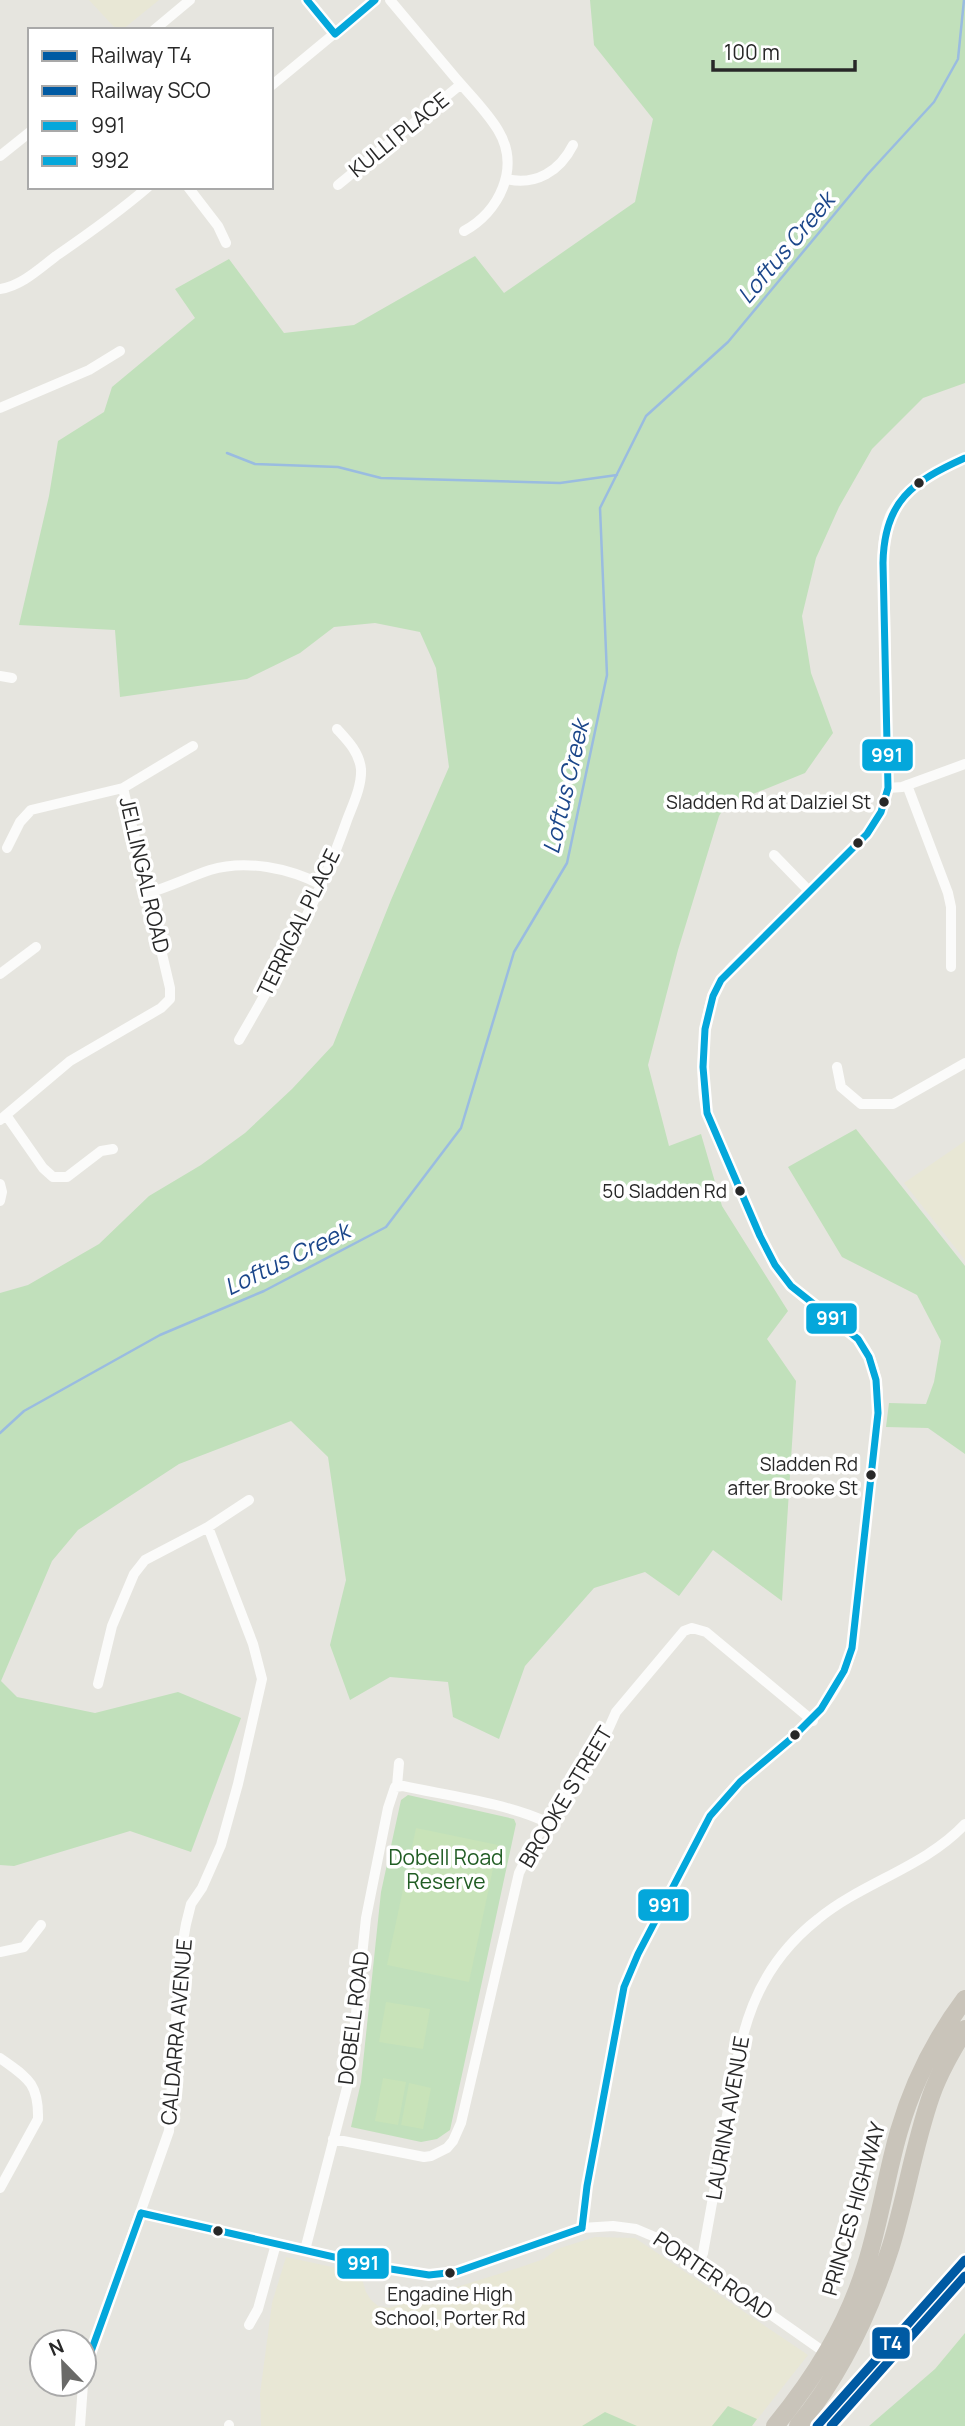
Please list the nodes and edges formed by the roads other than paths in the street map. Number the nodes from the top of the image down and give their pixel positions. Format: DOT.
graph roads {
  1 [pos="191,0"];
  2 [pos="307,0"];
  3 [pos="375,0"];
  4 [pos="390,0"];
  5 [pos="156,28"];
  6 [pos="335,34"];
  7 [pos="273,84"];
  8 [pos="460,85"];
  9 [pos="28,134"];
  10 [pos="573,145"];
  11 [pos="0,156"];
  12 [pos="506,179"];
  13 [pos="338,185"];
  14 [pos="146,189"];
  15 [pos="190,189"];
  16 [pos="464,231"];
  17 [pos="226,243"];
  18 [pos="0,289"];
  19 [pos="120,352"];
  20 [pos="0,408"];
  21 [pos="965,458"];
  22 [pos="337,729"];
  23 [pos="193,746"];
  24 [pos="965,764"];
  25 [pos="908,785"];
  26 [pos="122,788"];
  27 [pos="888,788"];
  28 [pos="6,848"];
  29 [pos="774,855"];
  30 [pos="322,885"];
  31 [pos="809,891"];
  32 [pos="148,893"];
  33 [pos="36,947"];
  34 [pos="951,967"];
  35 [pos="0,974"];
  36 [pos="239,1040"];
  37 [pos="965,1063"];
  38 [pos="836,1067"];
  39 [pos="3,1117"];
  40 [pos="113,1149"];
  41 [pos="0,1184"];
  42 [pos="0,1200"];
  43 [pos="249,1500"];
  44 [pos="208,1527"];
  45 [pos="98,1684"];
  46 [pos="813,1720"];
  47 [pos="399,1763"];
  48 [pos="397,1786"];
  49 [pos="546,1822"];
  50 [pos="965,1824"];
  51 [pos="41,1925"];
  52 [pos="0,1952"];
  53 [pos="965,1999"];
  54 [pos="965,2029"];
  55 [pos="0,2058"];
  56 [pos="332,2138"];
  57 [pos="0,2188"];
  58 [pos="141,2213"];
  59 [pos="582,2228"];
  60 [pos="276,2244"];
  61 [pos="304,2250"];
  62 [pos="698,2263"];
  63 [pos="249,2325"];
  64 [pos="98,2332"];
  65 [pos="835,2358"];
  66 [pos="82,2398"];
  67 [pos="80,2426"];
  68 [pos="775,2426"];
  69 [pos="798,2426"];
  1 -- 5 [label="street"];
  2 -- 6 [label="street"];
  3 -- 6 [label="street"];
  4 -- 8 [label="street"];
  6 -- 7 [label="street"];
  8 -- 12 [label="street"];
  8 -- 13 [label="street, KULLI PLACE"];
  9 -- 11 [label="street"];
  10 -- 12 [label="street"];
  12 -- 16 [label="street"];
  14 -- 18 [label="street"];
  15 -- 17 [label="street"];
  19 -- 20 [label="street"];
  21 -- 27 [label="street"];
  22 -- 30 [label="street, TERRIGAL PLACE"];
  23 -- 26 [label="street, JELLINGAL ROAD"];
  24 -- 25 [label="street"];
  25 -- 27 [label="street"];
  25 -- 34 [label="street"];
  26 -- 28 [label="street"];
  26 -- 32 [label="street, JELLINGAL ROAD"];
  27 -- 31 [label="street"];
  29 -- 31 [label="street"];
  30 -- 32 [label="street"];
  30 -- 36 [label="street, TERRIGAL PLACE"];
  31 -- 46 [label="street"];
  32 -- 39 [label="street, JELLINGAL ROAD"];
  33 -- 35 [label="street"];
  37 -- 38 [label="street"];
  39 -- 40 [label="street"];
  41 -- 42 [label="street"];
  43 -- 44 [label="street"];
  44 -- 45 [label="street"];
  44 -- 58 [label="street, CALDARRA AVENUE"];
  46 -- 49 [label="street, BROOKE STREET"];
  46 -- 59 [label="street"];
  47 -- 48 [label="street, DOBELL ROAD"];
  48 -- 49 [label="street"];
  48 -- 56 [label="street, DOBELL ROAD"];
  49 -- 56 [label="street, BROOKE STREET"];
  50 -- 62 [label="street, LAURINA AVENUE"];
  51 -- 52 [label="street"];
  53 -- 65 [label="highway, PRINCES HIGHWAY"];
  54 -- 65 [label="highway, PRINCES HIGHWAY"];
  55 -- 57 [label="street"];
  56 -- 61 [label="street, DOBELL ROAD"];
  58 -- 60 [label="street, PORTER ROAD"];
  58 -- 64 [label="street, CALDARRA AVENUE"];
  59 -- 61 [label="street, PORTER ROAD"];
  59 -- 62 [label="street, PORTER ROAD"];
  60 -- 61 [label="street, PORTER ROAD"];
  60 -- 63 [label="street"];
  62 -- 65 [label="street, PORTER ROAD"];
  65 -- 68 [label="highway, PRINCES HIGHWAY"];
  65 -- 69 [label="highway, PRINCES HIGHWAY"];
  66 -- 67 [label="street"];
}
